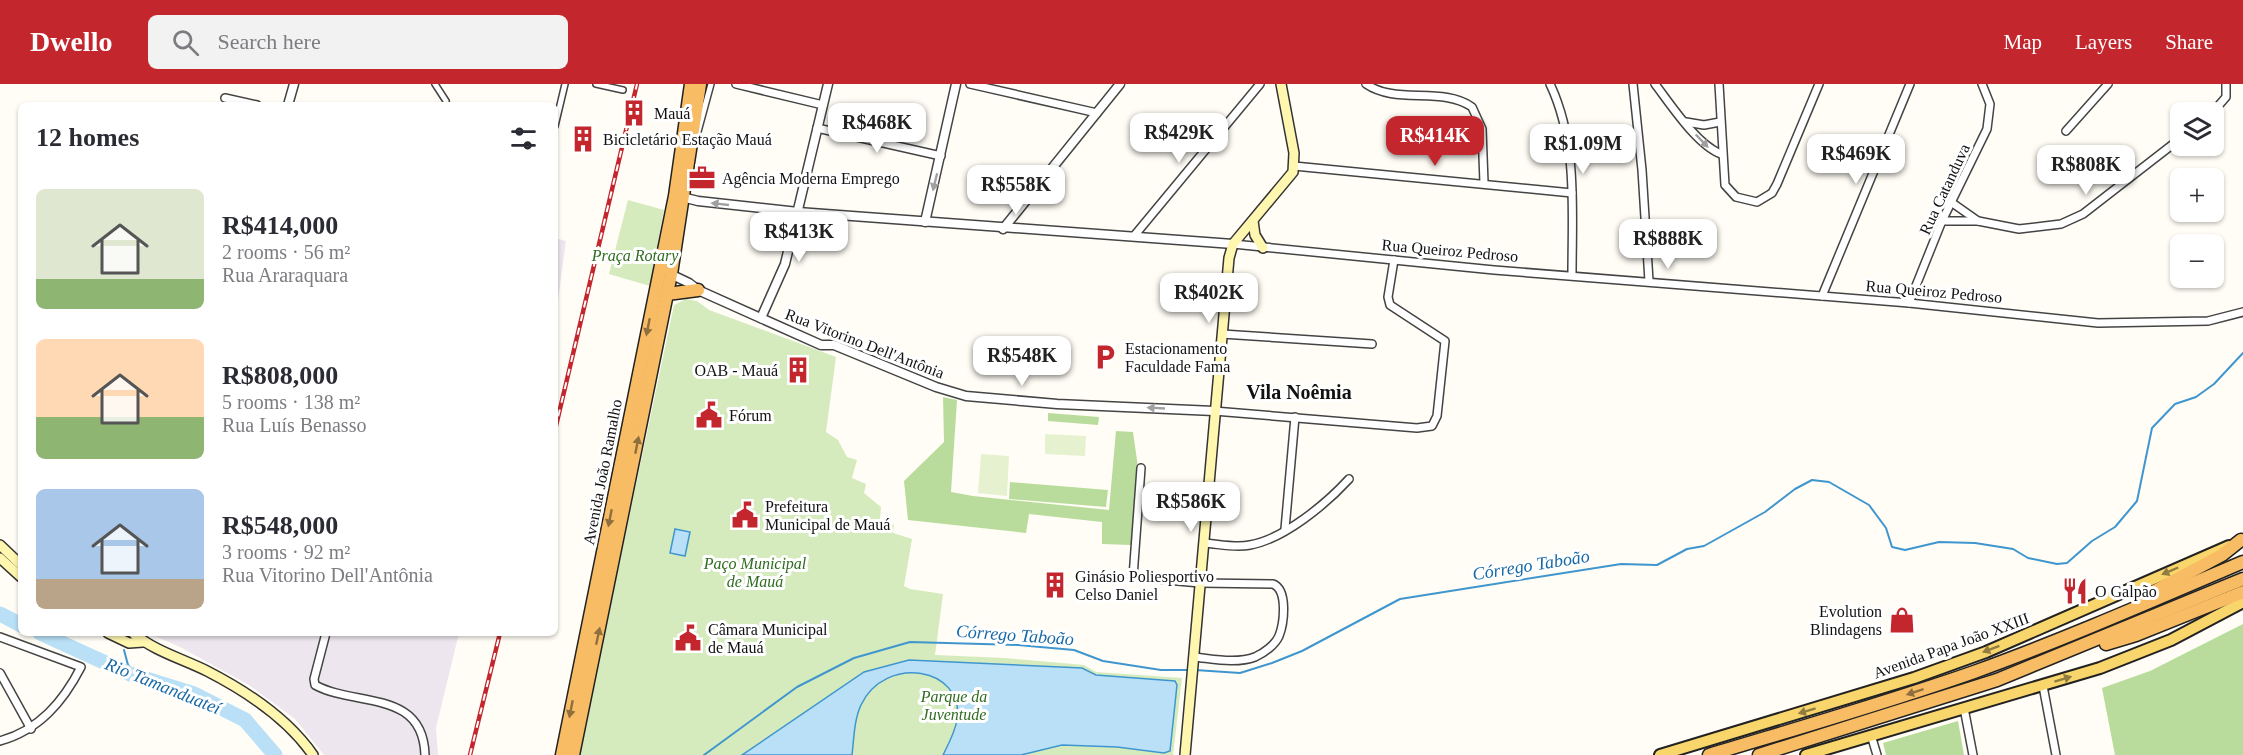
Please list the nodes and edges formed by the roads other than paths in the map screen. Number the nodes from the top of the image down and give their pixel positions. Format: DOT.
graph roads {
  1 [pos="294,84"];
  2 [pos="435,84"];
  3 [pos="565,84"];
  4 [pos="596,84"];
  5 [pos="691,84"];
  6 [pos="700,84"];
  7 [pos="711,84"];
  8 [pos="736,84"];
  9 [pos="828,84"];
  10 [pos="956,84"];
  11 [pos="970,84"];
  12 [pos="1120,84"];
  13 [pos="1260,84"];
  14 [pos="1281,84"];
  15 [pos="1366,84"];
  16 [pos="1550,84"];
  17 [pos="1632,84"];
  18 [pos="1654,84"];
  19 [pos="1719,84"];
  20 [pos="1819,84"];
  21 [pos="1910,84"];
  22 [pos="1982,84"];
  23 [pos="2108,84"];
  24 [pos="2226,84"];
  25 [pos="623,90"];
  26 [pos="225,98"];
  27 [pos="243,102"];
  28 [pos="289,102"];
  29 [pos="445,102"];
  30 [pos="2222,102"];
  31 [pos="823,105"];
  32 [pos="558,113"];
  33 [pos="1096,113"];
  34 [pos="1686,122"];
  35 [pos="1720,122"];
  36 [pos="817,128"];
  37 [pos="2066,131"];
  38 [pos="2170,147"];
  39 [pos="691,148"];
  40 [pos="1721,154"];
  41 [pos="942,156"];
  42 [pos="1294,166"];
  43 [pos="1484,183"];
  44 [pos="1572,193"];
  45 [pos="680,196"];
  46 [pos="1951,202"];
  47 [pos="798,212"];
  48 [pos="1942,220"];
  49 [pos="1253,221"];
  50 [pos="925,222"];
  51 [pos="1978,222"];
  52 [pos="1003,229"];
  53 [pos="1134,236"];
  54 [pos="1233,244"];
  55 [pos="1263,248"];
  56 [pos="1394,260"];
  57 [pos="665,272"];
  58 [pos="1572,275"];
  59 [pos="1649,281"];
  60 [pos="698,290"];
  61 [pos="667,294"];
  62 [pos="1822,296"];
  63 [pos="1909,303"];
  64 [pos="2243,312"];
  65 [pos="761,318"];
  66 [pos="1222,334"];
  67 [pos="1372,344"];
  68 [pos="1214,411"];
  69 [pos="1295,417"];
  70 [pos="1141,468"];
  71 [pos="1349,479"];
  72 [pos="1285,529"];
  73 [pos="2242,540"];
  74 [pos="1204,543"];
  75 [pos="0,545"];
  76 [pos="0,558"];
  77 [pos="18,562"];
  78 [pos="2243,562"];
  79 [pos="18,574"];
  80 [pos="2243,579"];
  81 [pos="1200,583"];
  82 [pos="2243,592"];
  83 [pos="2243,602"];
  84 [pos="2083,630"];
  85 [pos="114,636"];
  86 [pos="132,636"];
  87 [pos="136,636"];
  88 [pos="325,636"];
  89 [pos="0,637"];
  90 [pos="143,642"];
  91 [pos="129,643"];
  92 [pos="2087,645"];
  93 [pos="1194,661"];
  94 [pos="0,673"];
  95 [pos="2043,686"];
  96 [pos="1964,708"];
  97 [pos="31,729"];
  98 [pos="1871,735"];
  99 [pos="0,741"];
  100 [pos="313,755"];
  101 [pos="425,755"];
  102 [pos="562,755"];
  103 [pos="573,755"];
  104 [pos="1185,755"];
  105 [pos="1660,755"];
  106 [pos="1709,755"];
  107 [pos="1760,755"];
  108 [pos="1806,755"];
  109 [pos="1877,755"];
  110 [pos="1973,755"];
  111 [pos="2056,755"];
  1 -- 28 [label="street"];
  2 -- 29 [label="street"];
  3 -- 32 [label="street"];
  4 -- 25 [label="street"];
  5 -- 45 [label="highway"];
  6 -- 39 [label="highway"];
  7 -- 39 [label="street"];
  8 -- 31 [label="street"];
  9 -- 31 [label="street"];
  10 -- 41 [label="street"];
  11 -- 33 [label="street"];
  12 -- 33 [label="street"];
  13 -- 53 [label="street"];
  14 -- 42 [label="main road"];
  15 -- 43 [label="street"];
  16 -- 44 [label="street"];
  17 -- 59 [label="street"];
  18 -- 34 [label="street"];
  19 -- 35 [label="street"];
  20 -- 40 [label="street"];
  21 -- 62 [label="street"];
  22 -- 46 [label="street, Rua Catanduva"];
  23 -- 37 [label="street"];
  24 -- 30 [label="street"];
  26 -- 27 [label="street"];
  31 -- 36 [label="street"];
  33 -- 52 [label="street"];
  34 -- 35 [label="street"];
  34 -- 40 [label="street, one-way"];
  35 -- 40 [label="street"];
  36 -- 41 [label="street"];
  36 -- 47 [label="street"];
  38 -- 51 [label="street"];
  39 -- 45 [label="highway"];
  41 -- 50 [label="street, one-way"];
  42 -- 43 [label="street"];
  42 -- 49 [label="main road"];
  43 -- 44 [label="street"];
  44 -- 58 [label="street"];
  47 -- 45 [label="street, Rua Queiroz Pedroso, one-way"];
  45 -- 57 [label="highway, Avenida João Ramalho"];
  45 -- 57 [label="highway, Avenida João Ramalho"];
  46 -- 48 [label="street, Rua Catanduva"];
  46 -- 51 [label="street"];
  47 -- 50 [label="street, Rua Queiroz Pedroso"];
  47 -- 65 [label="street"];
  48 -- 51 [label="street"];
  48 -- 63 [label="street, Rua Catanduva"];
  49 -- 54 [label="main road"];
  49 -- 55 [label="main road"];
  50 -- 52 [label="street, Rua Queiroz Pedroso"];
  52 -- 53 [label="street, Rua Queiroz Pedroso"];
  53 -- 54 [label="street, Rua Queiroz Pedroso"];
  54 -- 55 [label="street, Rua Queiroz Pedroso"];
  54 -- 66 [label="main road"];
  55 -- 56 [label="street, Rua Queiroz Pedroso"];
  56 -- 58 [label="street, Rua Queiroz Pedroso"];
  56 -- 69 [label="street"];
  57 -- 60 [label="street, Rua Vitorino Dell'Antônia"];
  57 -- 61 [label="highway, Avenida João Ramalho"];
  57 -- 102 [label="highway, Avenida João Ramalho, one-way"];
  58 -- 59 [label="street, Rua Queiroz Pedroso"];
  59 -- 62 [label="street, Rua Queiroz Pedroso"];
  60 -- 61 [label="highway"];
  60 -- 65 [label="street, Rua Vitorino Dell'Antônia"];
  103 -- 61 [label="highway, Avenida João Ramalho, one-way"];
  62 -- 63 [label="street, Rua Queiroz Pedroso"];
  63 -- 64 [label="street, Rua Queiroz Pedroso"];
  68 -- 65 [label="street, Rua Vitorino Dell'Antônia, one-way"];
  66 -- 67 [label="street"];
  66 -- 68 [label="main road"];
  68 -- 69 [label="street"];
  68 -- 74 [label="main road"];
  69 -- 72 [label="street"];
  70 -- 81 [label="street"];
  71 -- 72 [label="street"];
  72 -- 74 [label="street"];
  73 -- 84 [label="highway"];
  73 -- 105 [label="main road, Avenida Papa João XXIII, one-way"];
  74 -- 81 [label="main road"];
  75 -- 77 [label="main road"];
  76 -- 79 [label="main road"];
  78 -- 84 [label="highway, Avenida Papa João XXIII"];
  80 -- 92 [label="highway"];
  81 -- 93 [label="main road"];
  81 -- 93 [label="street"];
  82 -- 92 [label="highway"];
  95 -- 83 [label="main road, one-way"];
  84 -- 106 [label="highway, Avenida Papa João XXIII, one-way"];
  85 -- 91 [label="main road"];
  86 -- 91 [label="street"];
  87 -- 90 [label="main road"];
  88 -- 101 [label="street"];
  89 -- 97 [label="street"];
  90 -- 91 [label="main road"];
  90 -- 100 [label="main road"];
  92 -- 107 [label="highway"];
  93 -- 104 [label="main road"];
  94 -- 97 [label="street"];
  95 -- 96 [label="main road"];
  95 -- 111 [label="street"];
  96 -- 98 [label="main road"];
  96 -- 110 [label="street"];
  97 -- 99 [label="street"];
  98 -- 108 [label="main road"];
  98 -- 109 [label="street"];
}
